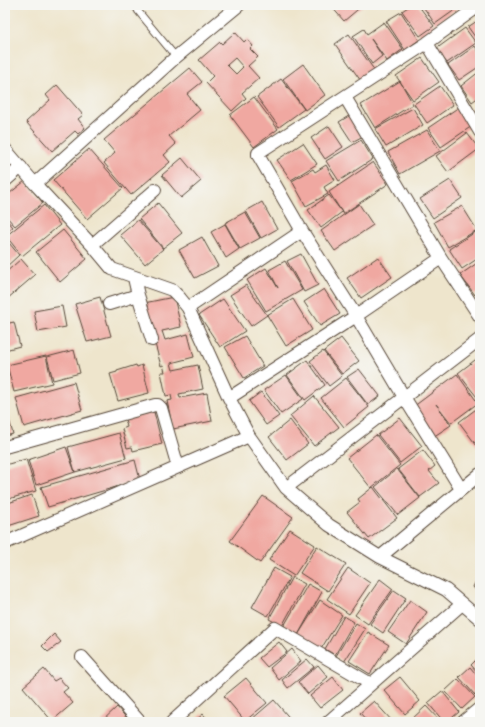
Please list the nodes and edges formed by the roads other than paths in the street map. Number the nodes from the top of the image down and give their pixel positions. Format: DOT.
graph roads {
  1 [pos="135,5"];
  2 [pos="239,5"];
  3 [pos="480,5"];
  4 [pos="427,43"];
  5 [pos="176,57"];
  6 [pos="345,97"];
  7 [pos="480,132"];
  8 [pos="5,149"];
  9 [pos="21,168"];
  10 [pos="5,181"];
  11 [pos="34,184"];
  12 [pos="155,190"];
  13 [pos="302,231"];
  14 [pos="92,245"];
  15 [pos="441,258"];
  16 [pos="134,278"];
  17 [pos="138,295"];
  18 [pos="109,304"];
  19 [pos="188,308"];
  20 [pos="356,316"];
  21 [pos="480,317"];
  22 [pos="480,339"];
  23 [pos="152,340"];
  24 [pos="404,397"];
  25 [pos="229,398"];
  26 [pos="249,436"];
  27 [pos="5,447"];
  28 [pos="178,467"];
  29 [pos="480,474"];
  30 [pos="286,488"];
  31 [pos="461,489"];
  32 [pos="5,543"];
  33 [pos="380,557"];
  34 [pos="462,604"];
  35 [pos="480,619"];
  36 [pos="82,657"];
  37 [pos="371,684"];
  38 [pos="480,708"];
  39 [pos="140,722"];
  40 [pos="172,722"];
  41 [pos="328,722"];
  42 [pos="462,722"];
  1 -- 5 [label="lane"];
  2 -- 5 [label="street"];
  3 -- 4 [label="street"];
  4 -- 6 [label="street"];
  4 -- 7 [label="street"];
  5 -- 11 [label="street"];
  6 -- 13 [label="street"];
  6 -- 15 [label="street"];
  8 -- 9 [label="street"];
  9 -- 10 [label="street"];
  9 -- 11 [label="street"];
  11 -- 14 [label="street"];
  12 -- 14 [label="street"];
  13 -- 19 [label="street"];
  13 -- 20 [label="street"];
  14 -- 16 [label="street"];
  15 -- 20 [label="street"];
  15 -- 21 [label="street"];
  16 -- 17 [label="street"];
  16 -- 19 [label="street"];
  17 -- 18 [label="street"];
  17 -- 23 [label="street"];
  19 -- 25 [label="street"];
  20 -- 24 [label="street"];
  20 -- 25 [label="street"];
  22 -- 24 [label="street"];
  24 -- 30 [label="street"];
  24 -- 31 [label="street"];
  25 -- 26 [label="street"];
  26 -- 28 [label="street"];
  26 -- 30 [label="street"];
  27 -- 28 [label="street"];
  28 -- 32 [label="street"];
  29 -- 31 [label="street"];
  30 -- 33 [label="street"];
  31 -- 33 [label="street"];
  33 -- 34 [label="street"];
  34 -- 35 [label="street"];
  34 -- 37 [label="street"];
  36 -- 39 [label="street"];
  37 -- 40 [label="street"];
  37 -- 41 [label="street"];
  38 -- 42 [label="street"];
}
